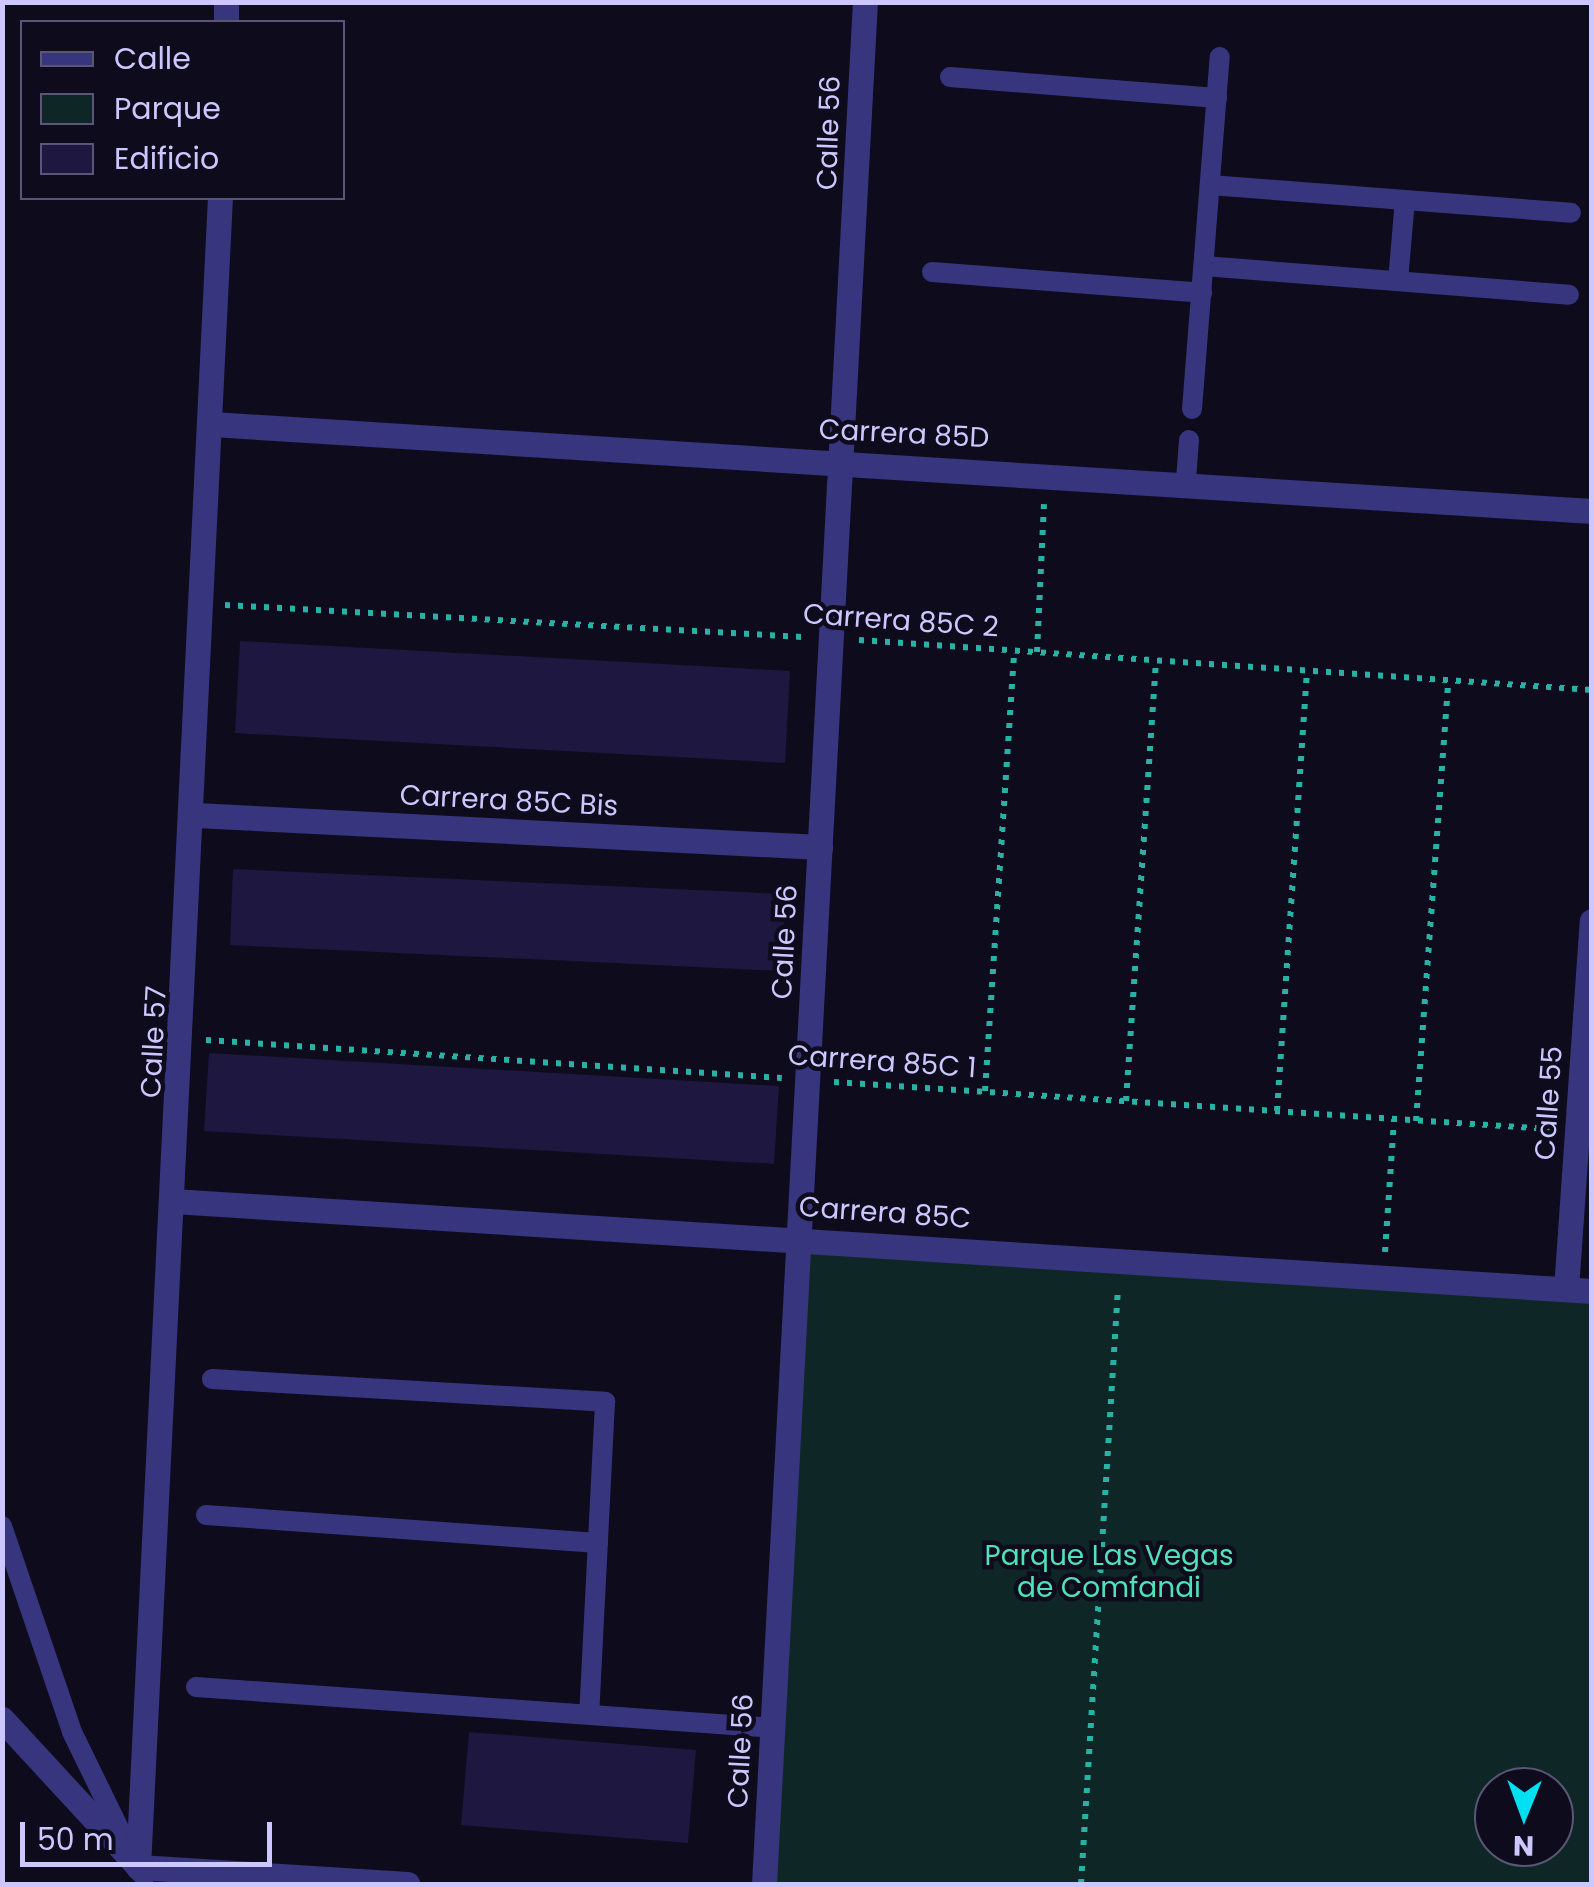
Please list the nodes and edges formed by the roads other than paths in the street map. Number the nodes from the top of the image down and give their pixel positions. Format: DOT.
graph roads {
  1 [pos="865,2"];
  2 [pos="1220,57"];
  3 [pos="950,77"];
  4 [pos="1217,98"];
  5 [pos="1210,185"];
  6 [pos="220,200"];
  7 [pos="1405,200"];
  8 [pos="1571,214"];
  9 [pos="1204,266"];
  10 [pos="932,272"];
  11 [pos="1398,281"];
  12 [pos="1202,293"];
  13 [pos="1569,295"];
  14 [pos="1192,408"];
  15 [pos="212,424"];
  16 [pos="1189,440"];
  17 [pos="845,460"];
  18 [pos="1186,480"];
  19 [pos="1592,512"];
  20 [pos="196,815"];
  21 [pos="820,847"];
  22 [pos="1592,922"];
  23 [pos="173,1201"];
  24 [pos="800,1237"];
  25 [pos="1579,1290"];
  26 [pos="212,1380"];
  27 [pos="206,1515"];
  28 [pos="2,1526"];
  29 [pos="598,1544"];
  30 [pos="196,1687"];
  31 [pos="589,1715"];
  32 [pos="2,1719"];
  33 [pos="772,1728"];
  34 [pos="146,1876"];
  35 [pos="407,1884"];
  36 [pos="764,1884"];
  1 -- 17 [label="street, Calle 56"];
  2 -- 4 [label="lane"];
  3 -- 4 [label="lane"];
  4 -- 5 [label="lane"];
  5 -- 7 [label="lane"];
  5 -- 9 [label="lane"];
  6 -- 15 [label="street, Calle 57"];
  7 -- 8 [label="lane"];
  7 -- 11 [label="lane"];
  9 -- 11 [label="lane"];
  9 -- 12 [label="lane"];
  10 -- 12 [label="lane"];
  11 -- 13 [label="lane"];
  12 -- 14 [label="lane"];
  15 -- 17 [label="street, Carrera 85D"];
  15 -- 20 [label="street, Calle 57"];
  16 -- 18 [label="lane"];
  17 -- 18 [label="street, Carrera 85D"];
  17 -- 21 [label="street, Calle 56"];
  18 -- 19 [label="street, Carrera 85D"];
  20 -- 21 [label="street, Carrera 85C Bis"];
  20 -- 23 [label="street, Calle 57"];
  21 -- 24 [label="street, Calle 56"];
  22 -- 25 [label="street, Calle 55"];
  23 -- 24 [label="street, Carrera 85C"];
  23 -- 34 [label="street, Calle 57"];
  24 -- 25 [label="street, Carrera 85C"];
  24 -- 33 [label="street, Calle 56"];
  26 -- 29 [label="lane"];
  27 -- 29 [label="lane"];
  28 -- 34 [label="lane"];
  29 -- 31 [label="lane"];
  30 -- 31 [label="lane"];
  31 -- 33 [label="lane"];
  32 -- 34 [label="street"];
  33 -- 36 [label="street, Calle 56"];
  34 -- 35 [label="street"];
}
